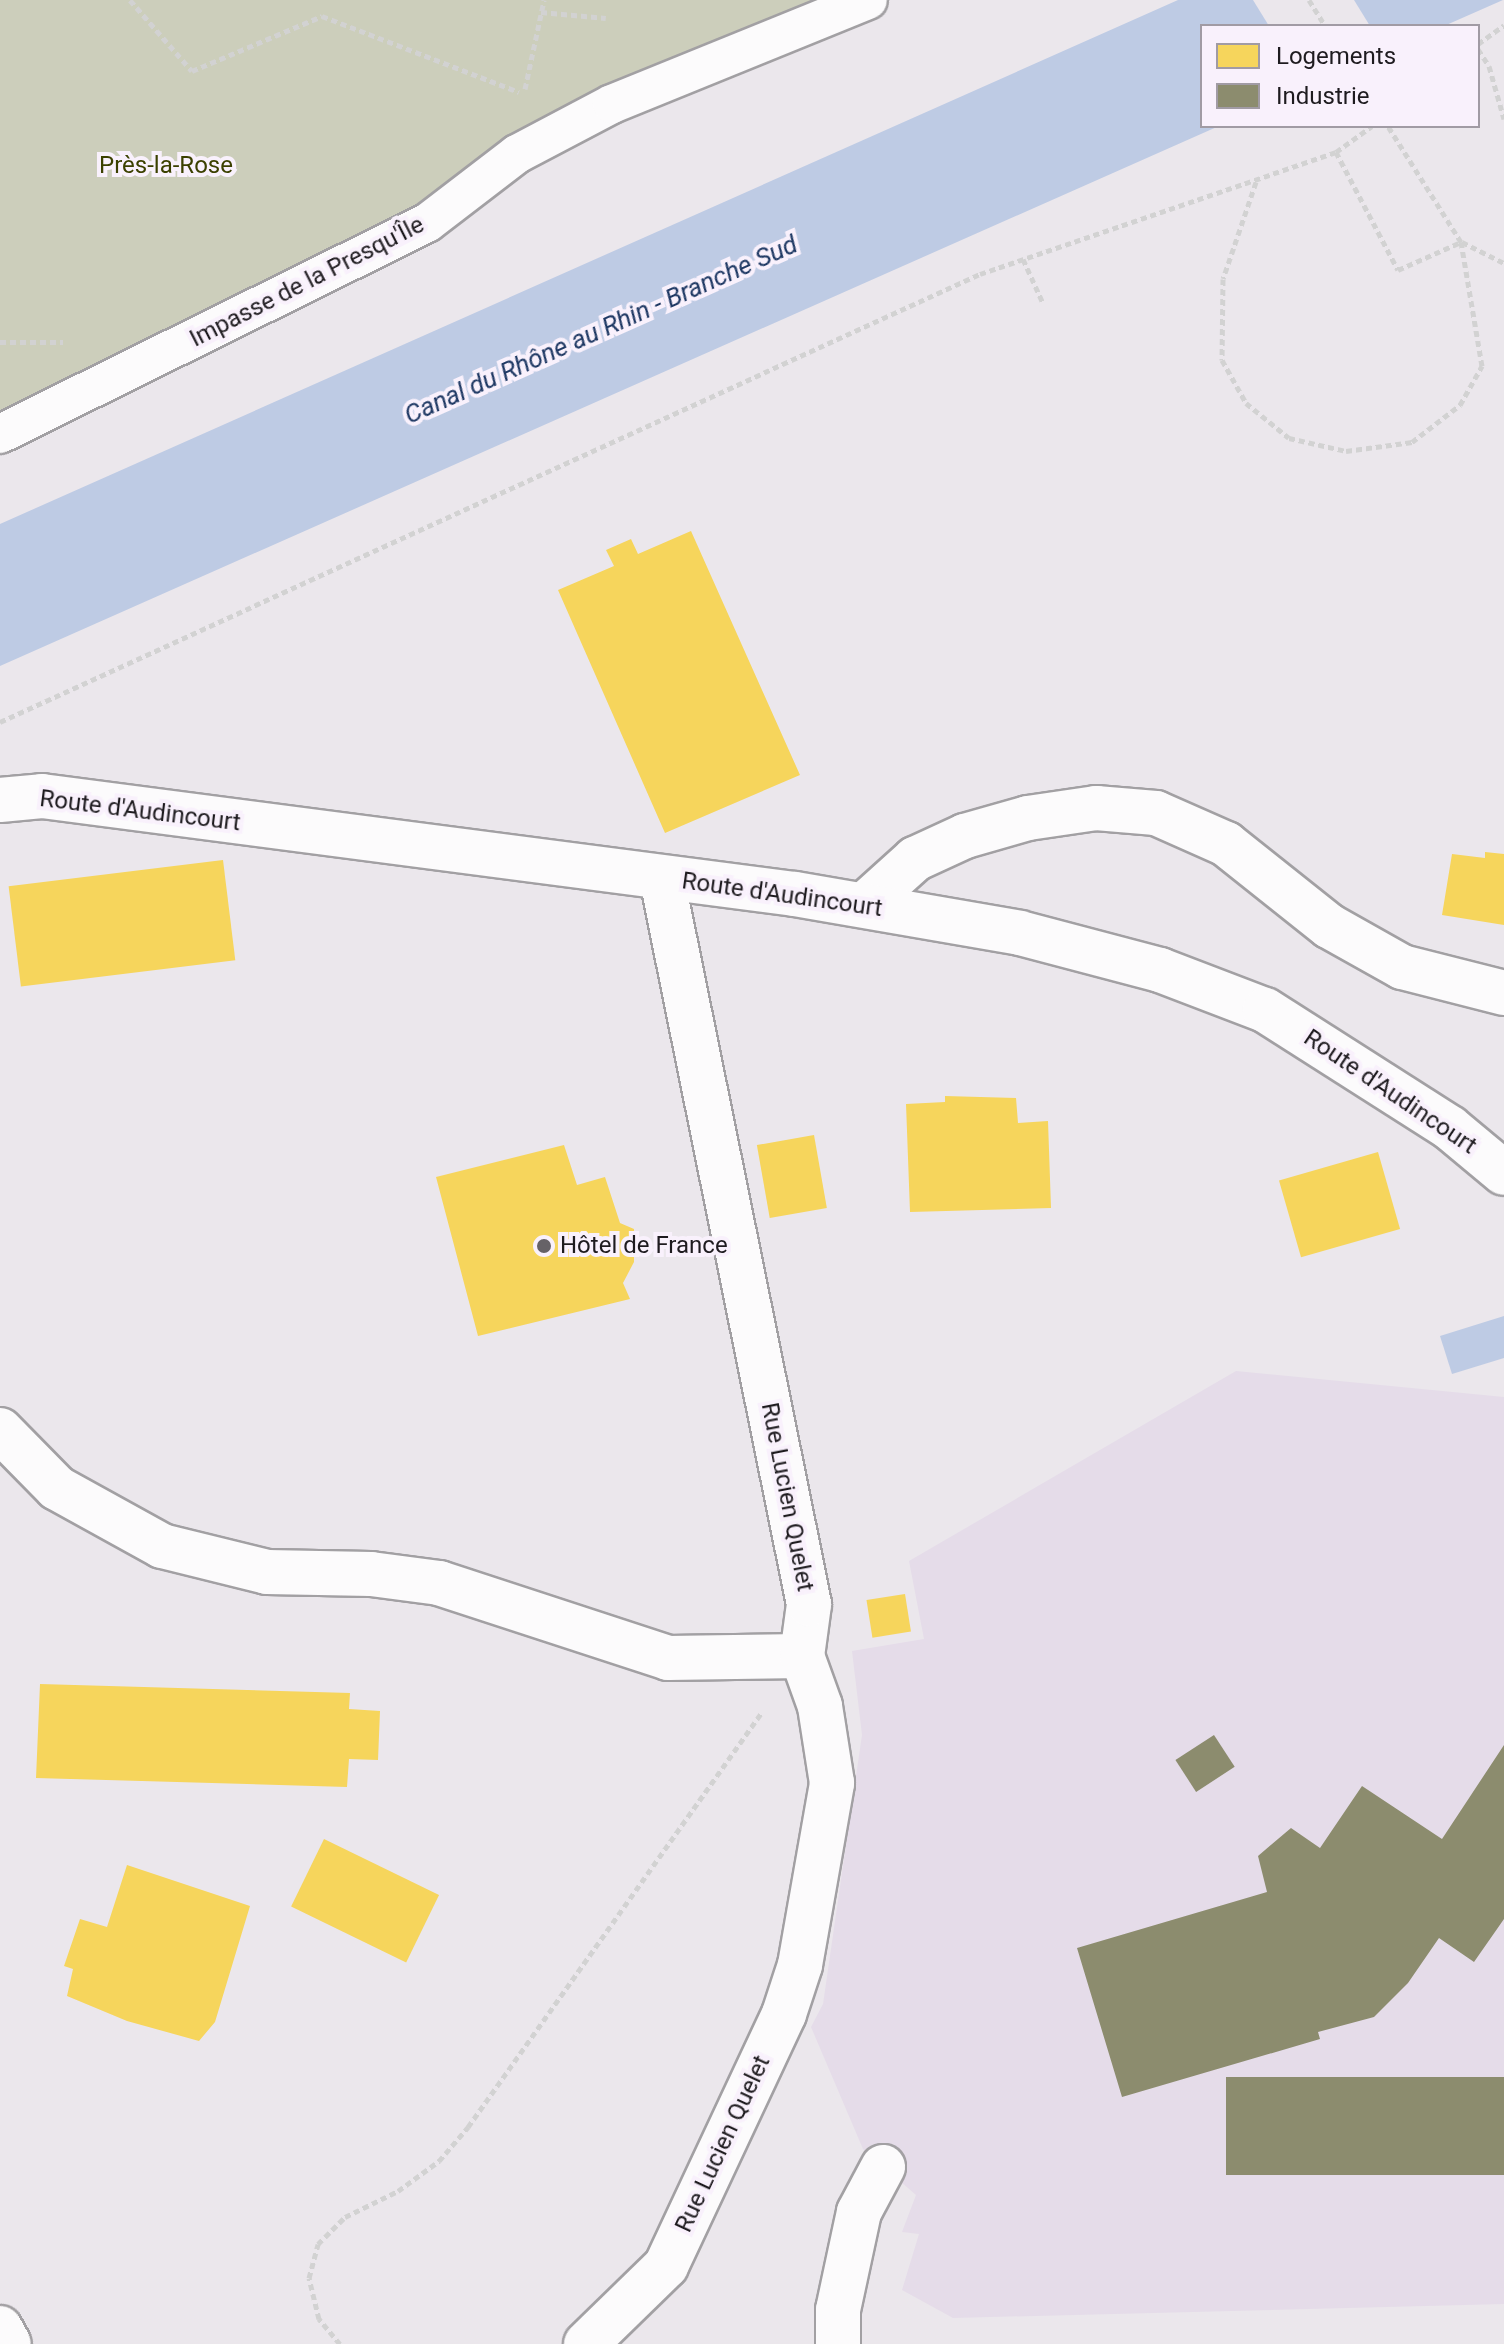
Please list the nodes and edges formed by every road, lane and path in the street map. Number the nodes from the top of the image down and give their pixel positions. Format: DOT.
graph roads {
  1 [pos="130,0"];
  2 [pos="544,0"];
  3 [pos="868,0"];
  4 [pos="1309,0"];
  5 [pos="541,12"];
  6 [pos="606,18"];
  7 [pos="1324,24"];
  8 [pos="1504,25"];
  9 [pos="1480,45"];
  10 [pos="1480,50"];
  11 [pos="1504,119"];
  12 [pos="1369,128"];
  13 [pos="1389,128"];
  14 [pos="1336,152"];
  15 [pos="1257,181"];
  16 [pos="1461,242"];
  17 [pos="1023,259"];
  18 [pos="1504,263"];
  19 [pos="1043,303"];
  20 [pos="69,341"];
  21 [pos="0,342"];
  22 [pos="0,434"];
  23 [pos="0,722"];
  24 [pos="0,800"];
  25 [pos="662,879"];
  26 [pos="864,905"];
  27 [pos="1504,993"];
  28 [pos="1504,1173"];
  29 [pos="0,1430"];
  30 [pos="802,1656"];
  31 [pos="883,2167"];
  32 [pos="0,2328"];
  33 [pos="9,2344"];
  34 [pos="340,2344"];
  35 [pos="586,2344"];
  36 [pos="838,2344"];
  1 -- 5 [label="path"];
  2 -- 5 [label="path"];
  3 -- 22 [label="lane, Impasse de la Presqu'Île"];
  4 -- 7 [label="path"];
  5 -- 6 [label="path"];
  8 -- 9 [label="path"];
  10 -- 11 [label="path"];
  12 -- 14 [label="path"];
  13 -- 16 [label="path"];
  14 -- 15 [label="path"];
  14 -- 16 [label="path"];
  15 -- 16 [label="path"];
  15 -- 17 [label="path"];
  16 -- 18 [label="path"];
  17 -- 19 [label="path"];
  17 -- 23 [label="path"];
  20 -- 21 [label="path"];
  24 -- 25 [label="street, Route d'Audincourt"];
  25 -- 26 [label="street, Route d'Audincourt"];
  25 -- 30 [label="street, Rue Lucien Quelet"];
  26 -- 27 [label="street"];
  26 -- 28 [label="street, Route d'Audincourt"];
  29 -- 30 [label="street"];
  30 -- 34 [label="path"];
  30 -- 35 [label="street, Rue Lucien Quelet"];
  31 -- 36 [label="street"];
  32 -- 33 [label="street"];
}
